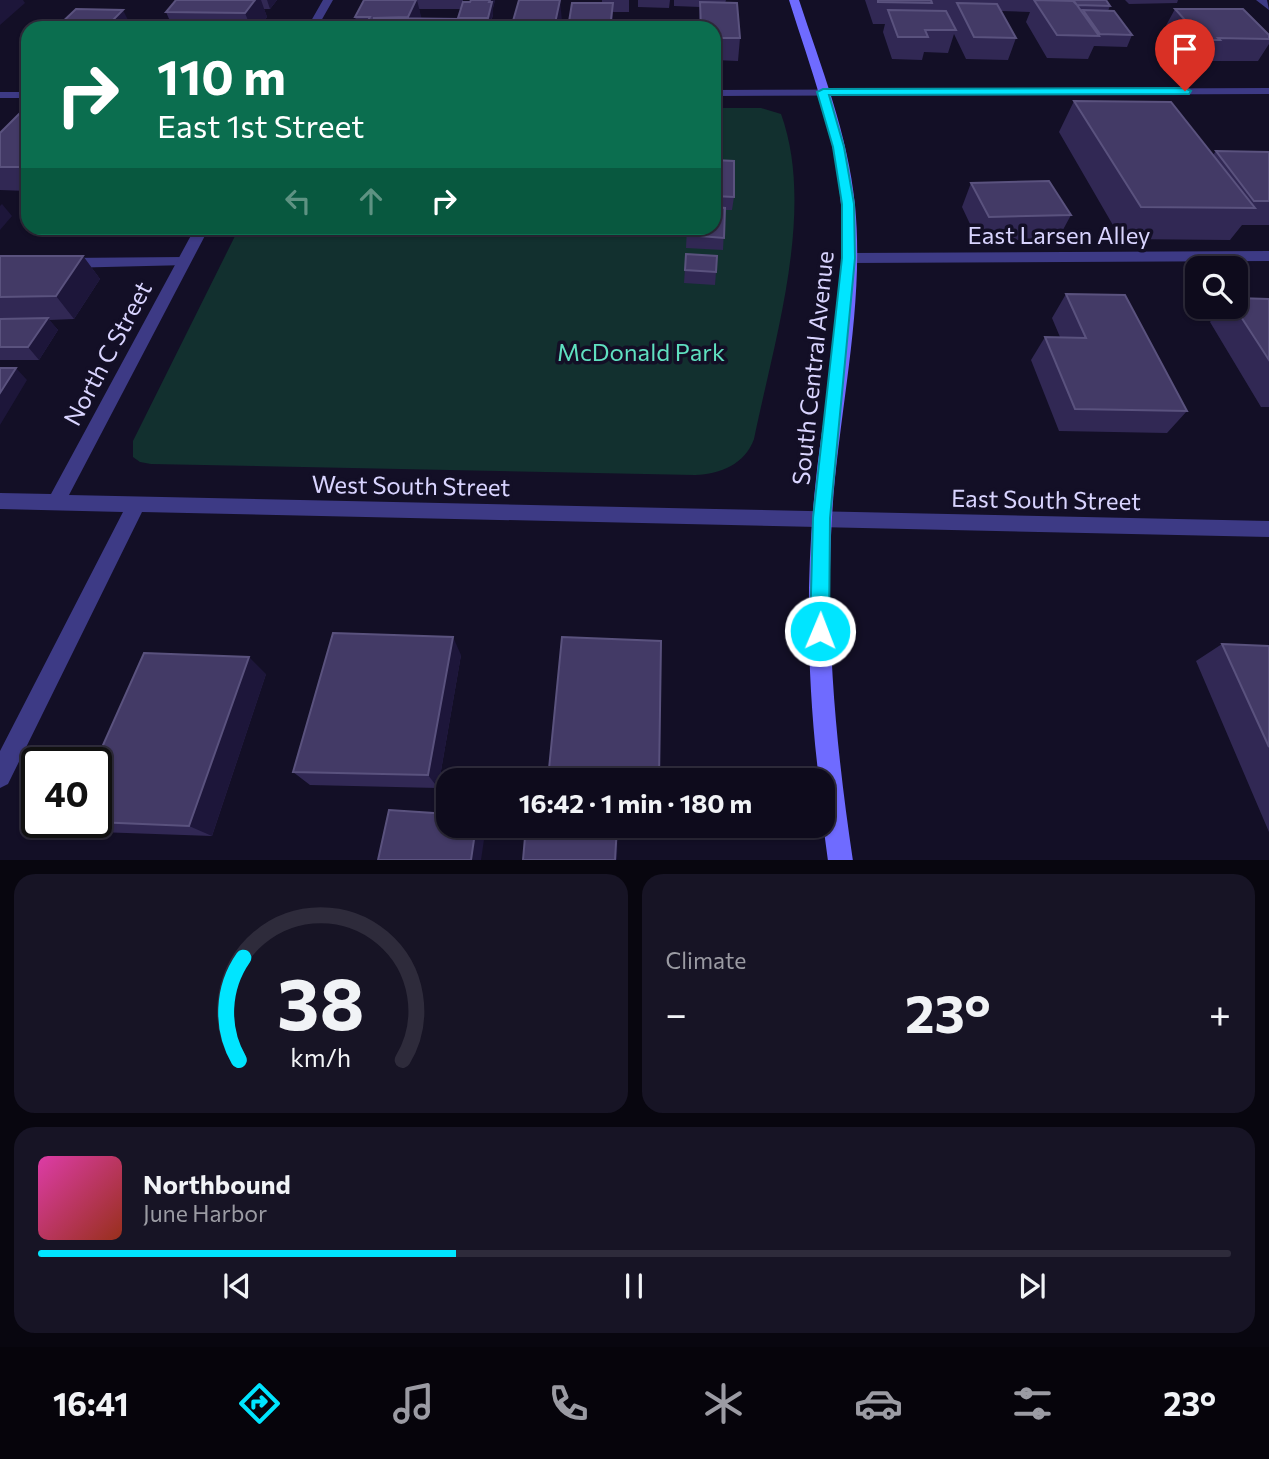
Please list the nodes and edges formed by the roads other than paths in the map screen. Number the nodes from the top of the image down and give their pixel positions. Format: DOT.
graph roads {
  1 [pos="328,0"];
  2 [pos="794,0"];
  3 [pos="1261,0"];
  4 [pos="1269,7"];
  5 [pos="316,21"];
  6 [pos="1269,91"];
  7 [pos="823,92"];
  8 [pos="721,93"];
  9 [pos="0,95"];
  10 [pos="21,95"];
  11 [pos="198,235"];
  12 [pos="1269,256"];
  13 [pos="849,258"];
  14 [pos="183,262"];
  15 [pos="52,263"];
  16 [pos="0,501"];
  17 [pos="56,502"];
  18 [pos="137,504"];
  19 [pos="821,518"];
  20 [pos="1269,529"];
  21 [pos="0,776"];
  22 [pos="841,860"];
  1 -- 5 [label="street"];
  2 -- 7 [label="street, South Central Avenue"];
  3 -- 4 [label="street"];
  6 -- 7 [label="street"];
  7 -- 8 [label="street"];
  7 -- 13 [label="street, South Central Avenue"];
  9 -- 10 [label="street"];
  11 -- 14 [label="street, North C Street"];
  12 -- 13 [label="street, East Larsen Alley"];
  13 -- 19 [label="street, South Central Avenue"];
  14 -- 15 [label="street"];
  14 -- 17 [label="street, North C Street"];
  16 -- 17 [label="street, West South Street"];
  17 -- 18 [label="street, West South Street"];
  18 -- 19 [label="street, West South Street"];
  18 -- 21 [label="street"];
  19 -- 20 [label="street, East South Street"];
  19 -- 22 [label="street, South Central Avenue"];
}
